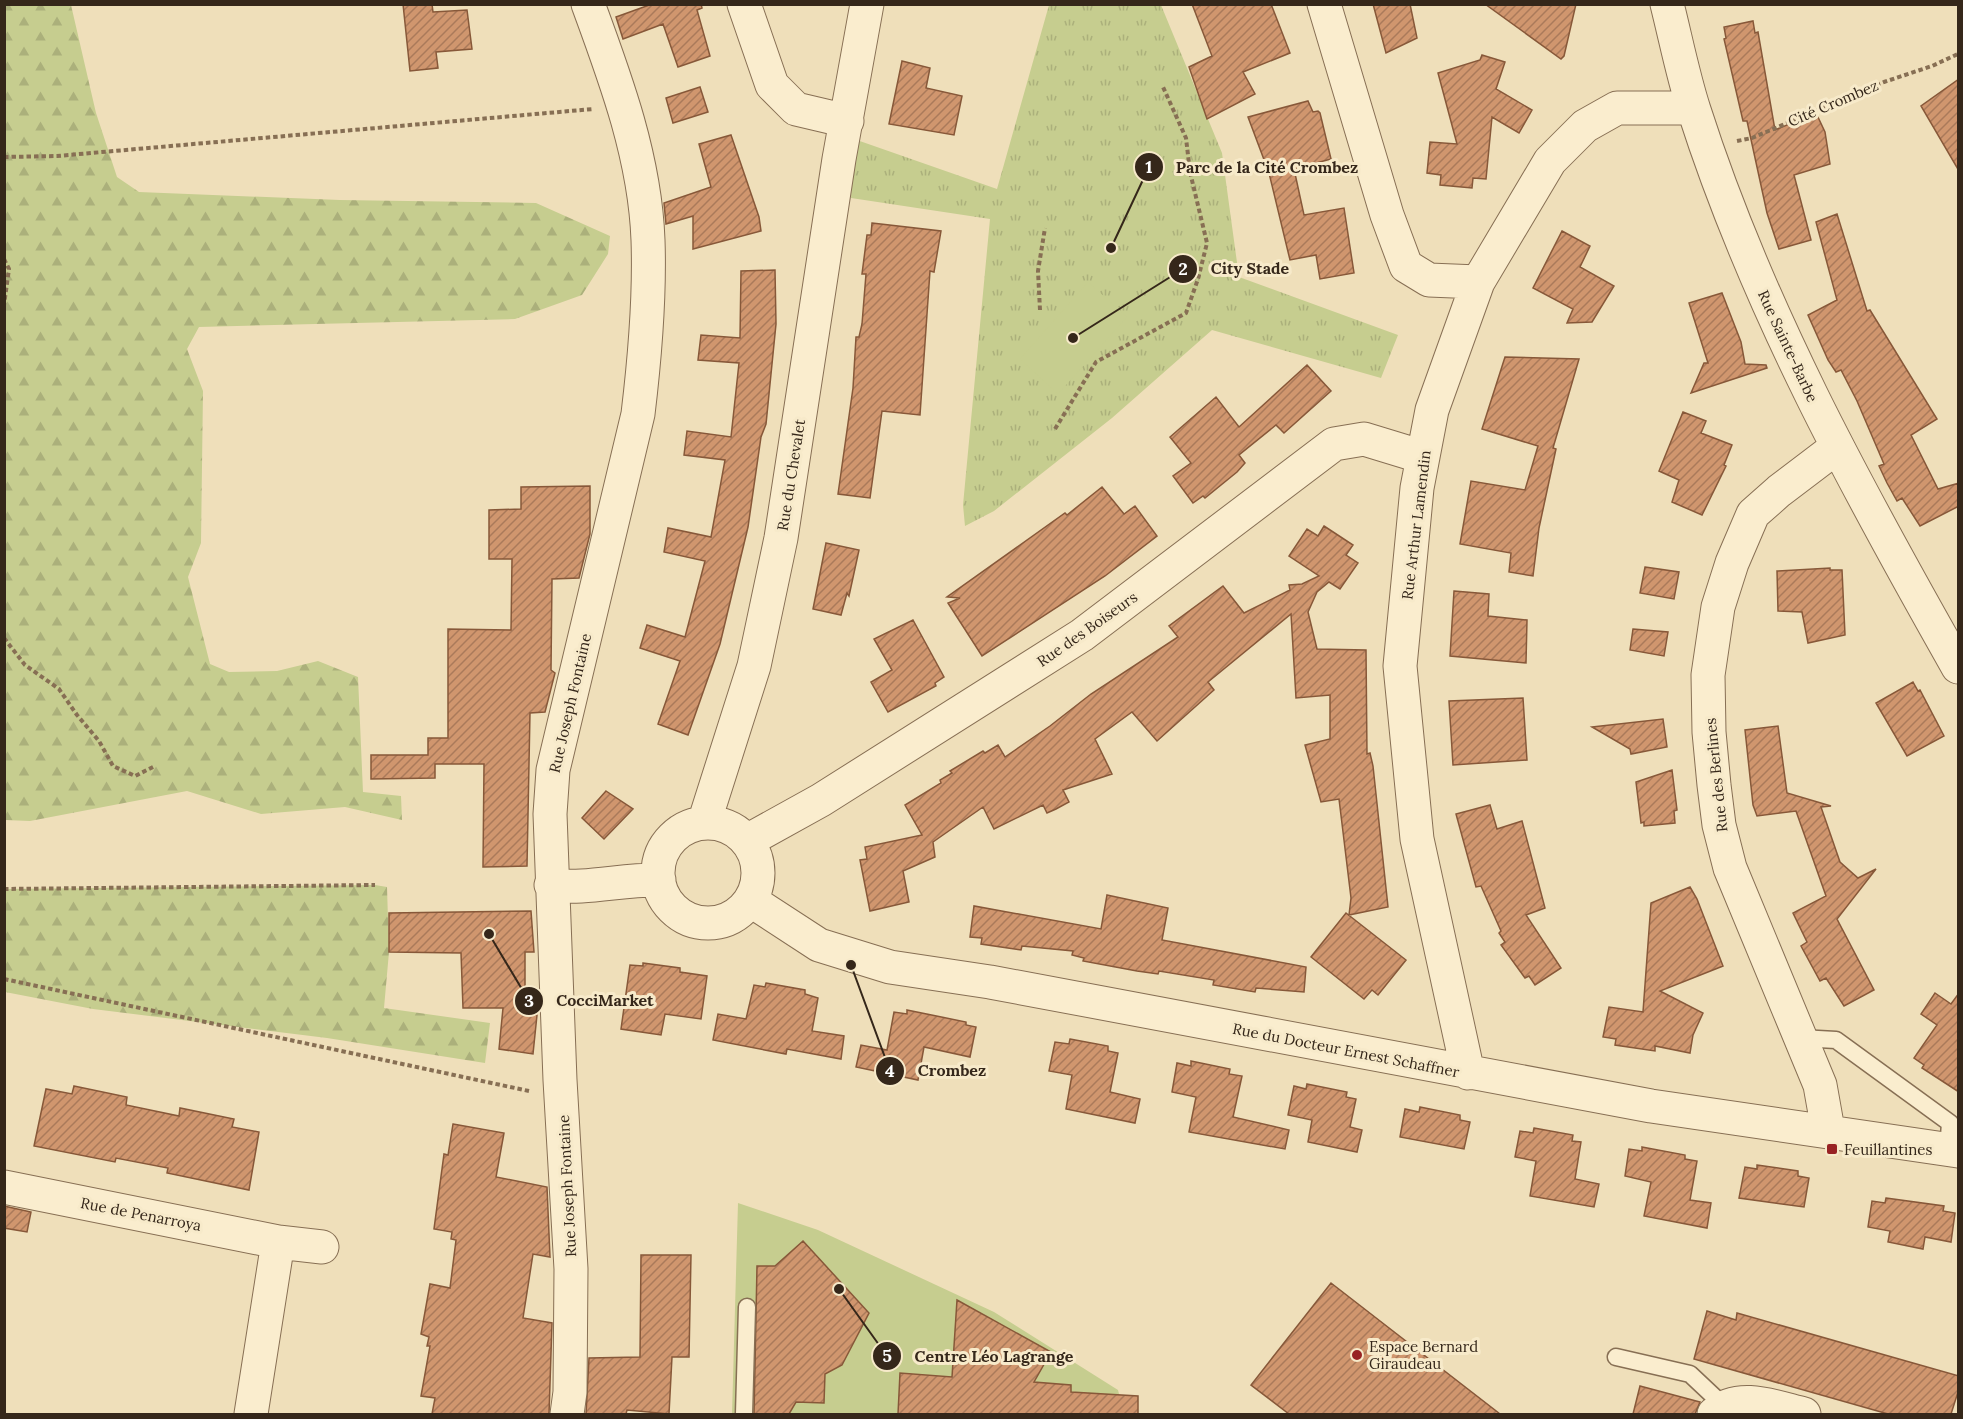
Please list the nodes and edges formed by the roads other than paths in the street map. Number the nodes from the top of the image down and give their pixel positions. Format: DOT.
graph roads {
  1 [pos="588,4"];
  2 [pos="744,4"];
  3 [pos="867,4"];
  4 [pos="1324,4"];
  5 [pos="1667,4"];
  6 [pos="1693,108"];
  7 [pos="847,121"];
  8 [pos="1478,282"];
  9 [pos="1837,447"];
  10 [pos="1423,457"];
  11 [pos="1959,667"];
  12 [pos="704,823"];
  13 [pos="747,841"];
  14 [pos="659,880"];
  15 [pos="551,885"];
  16 [pos="750,900"];
  17 [pos="1800,1038"];
  18 [pos="1468,1073"];
  19 [pos="1828,1130"];
  20 [pos="1953,1151"];
  21 [pos="4,1186"];
  22 [pos="278,1242"];
  23 [pos="322,1247"];
  24 [pos="747,1307"];
  25 [pos="1616,1357"];
  26 [pos="1719,1410"];
  27 [pos="251,1414"];
  28 [pos="567,1414"];
  29 [pos="744,1414"];
  30 [pos="1804,1414"];
  1 -- 15 [label="street, Rue Joseph Fontaine"];
  2 -- 7 [label="street"];
  3 -- 7 [label="street, Rue du Chevalet"];
  4 -- 8 [label="street"];
  5 -- 6 [label="street, Rue Sainte-Barbe"];
  6 -- 8 [label="street, Rue Arthur Lamendin"];
  6 -- 9 [label="street, Rue Sainte-Barbe"];
  7 -- 12 [label="street, Rue du Chevalet"];
  8 -- 10 [label="street, Rue Arthur Lamendin"];
  9 -- 11 [label="street, Rue Sainte-Barbe"];
  9 -- 17 [label="street, Rue des Berlines"];
  10 -- 13 [label="street, Rue des Boiseurs"];
  10 -- 18 [label="street, Rue Arthur Lamendin"];
  12 -- 13 [label="street"];
  12 -- 14 [label="street"];
  13 -- 16 [label="street"];
  14 -- 15 [label="street"];
  14 -- 16 [label="street"];
  15 -- 28 [label="street, Rue Joseph Fontaine"];
  16 -- 18 [label="street, Rue du Docteur Ernest Schaffner"];
  17 -- 19 [label="street, Rue des Berlines"];
  17 -- 20 [label="lane"];
  18 -- 19 [label="street, Rue du Docteur Ernest Schaffner"];
  19 -- 20 [label="street, Rue du Docteur Ernest Schaffner"];
  21 -- 22 [label="street, Rue de Penarroya"];
  22 -- 23 [label="street, Rue de Penarroya"];
  22 -- 27 [label="street"];
  24 -- 29 [label="lane"];
  25 -- 26 [label="lane"];
  26 -- 30 [label="street"];
}
